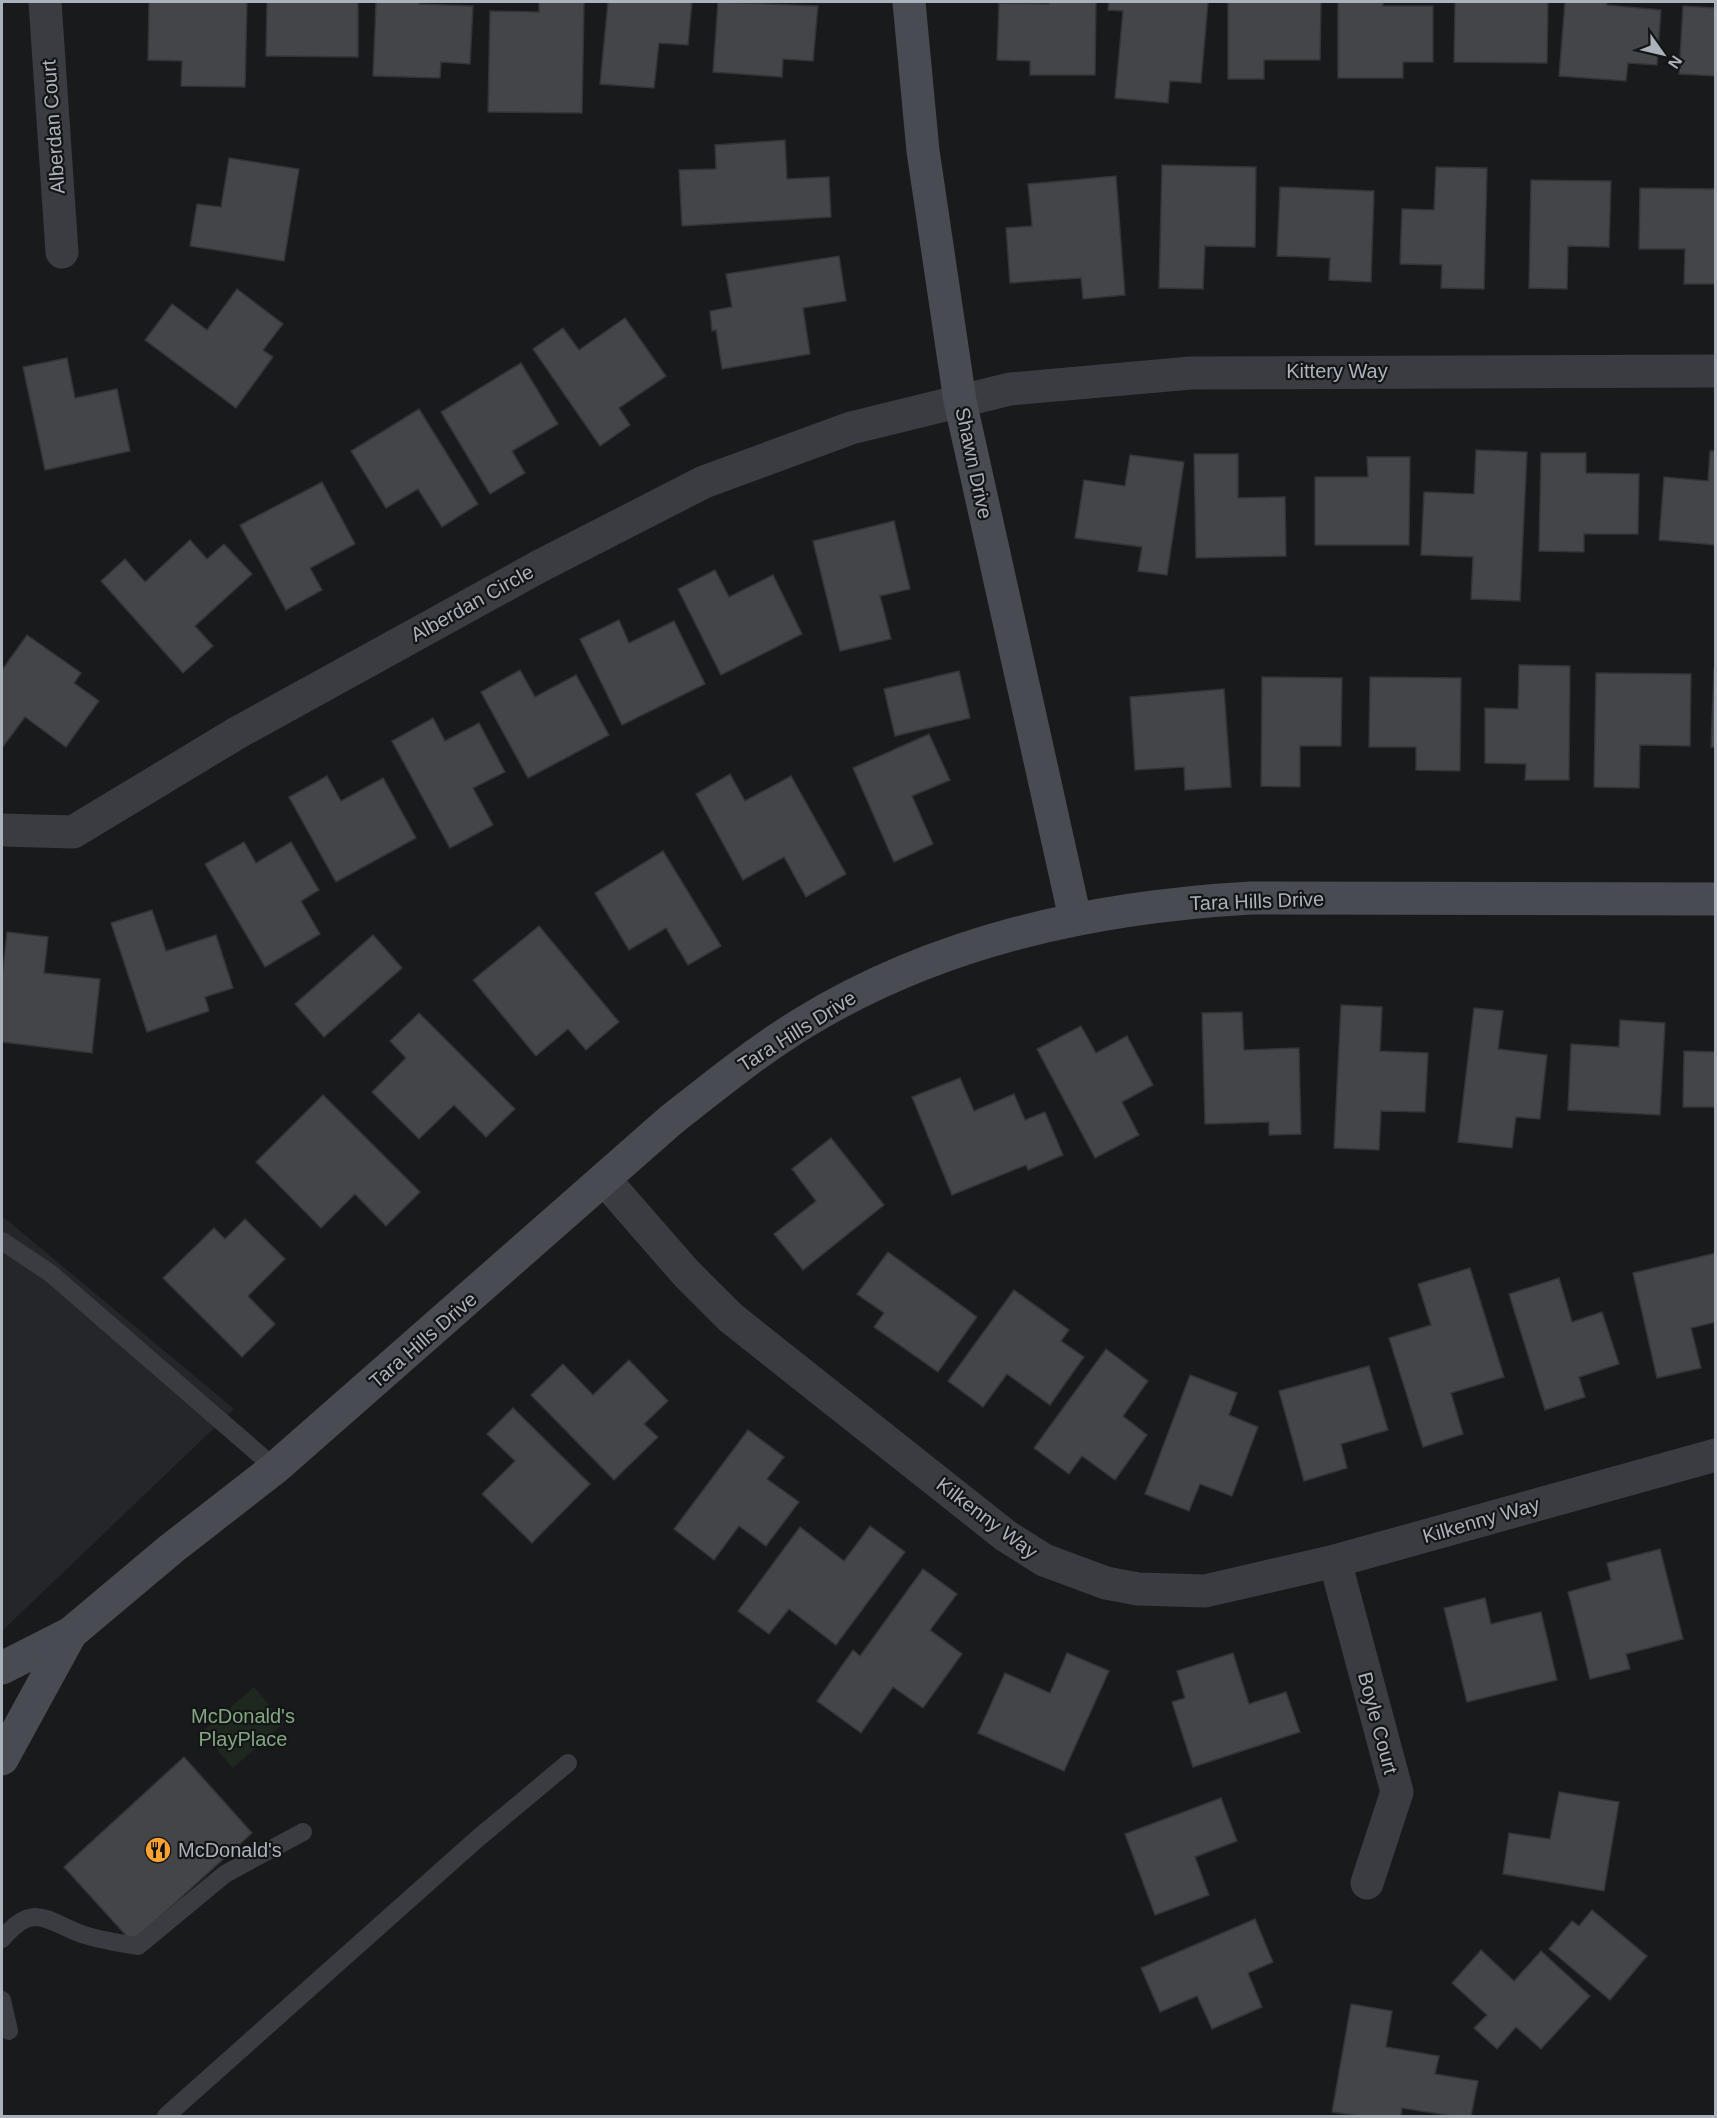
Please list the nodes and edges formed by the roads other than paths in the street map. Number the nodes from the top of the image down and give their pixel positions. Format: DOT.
graph roads {
  1 [pos="45,2"];
  2 [pos="909,2"];
  3 [pos="62,252"];
  4 [pos="1716,371"];
  5 [pos="960,400"];
  6 [pos="2,830"];
  7 [pos="1716,899"];
  8 [pos="1075,918"];
  9 [pos="604,1179"];
  10 [pos="2,1242"];
  11 [pos="1716,1455"];
  12 [pos="275,1468"];
  13 [pos="1335,1561"];
  14 [pos="71,1633"];
  15 [pos="2,1668"];
  16 [pos="2,1759"];
  17 [pos="568,1763"];
  18 [pos="303,1832"];
  19 [pos="1367,1883"];
  20 [pos="2,1939"];
  21 [pos="2,2000"];
  22 [pos="9,2031"];
  23 [pos="166,2116"];
  1 -- 3 [label="street, Alberdan Court"];
  2 -- 5 [label="street, Shawn Drive"];
  4 -- 5 [label="street, Kittery Way"];
  5 -- 6 [label="street, Alberdan Circle"];
  5 -- 8 [label="street, Shawn Drive"];
  7 -- 8 [label="street, Tara Hills Drive"];
  8 -- 9 [label="street, Tara Hills Drive"];
  9 -- 12 [label="street, Tara Hills Drive"];
  9 -- 13 [label="street, Kilkenny Way"];
  10 -- 12 [label="lane"];
  11 -- 13 [label="street, Kilkenny Way"];
  12 -- 14 [label="street, Tara Hills Drive"];
  13 -- 19 [label="street, Boyle Court"];
  14 -- 15 [label="street, Tara Hills Drive"];
  14 -- 16 [label="street, Tara Hills Drive"];
  17 -- 23 [label="lane"];
  18 -- 20 [label="lane"];
  21 -- 22 [label="lane"];
}
